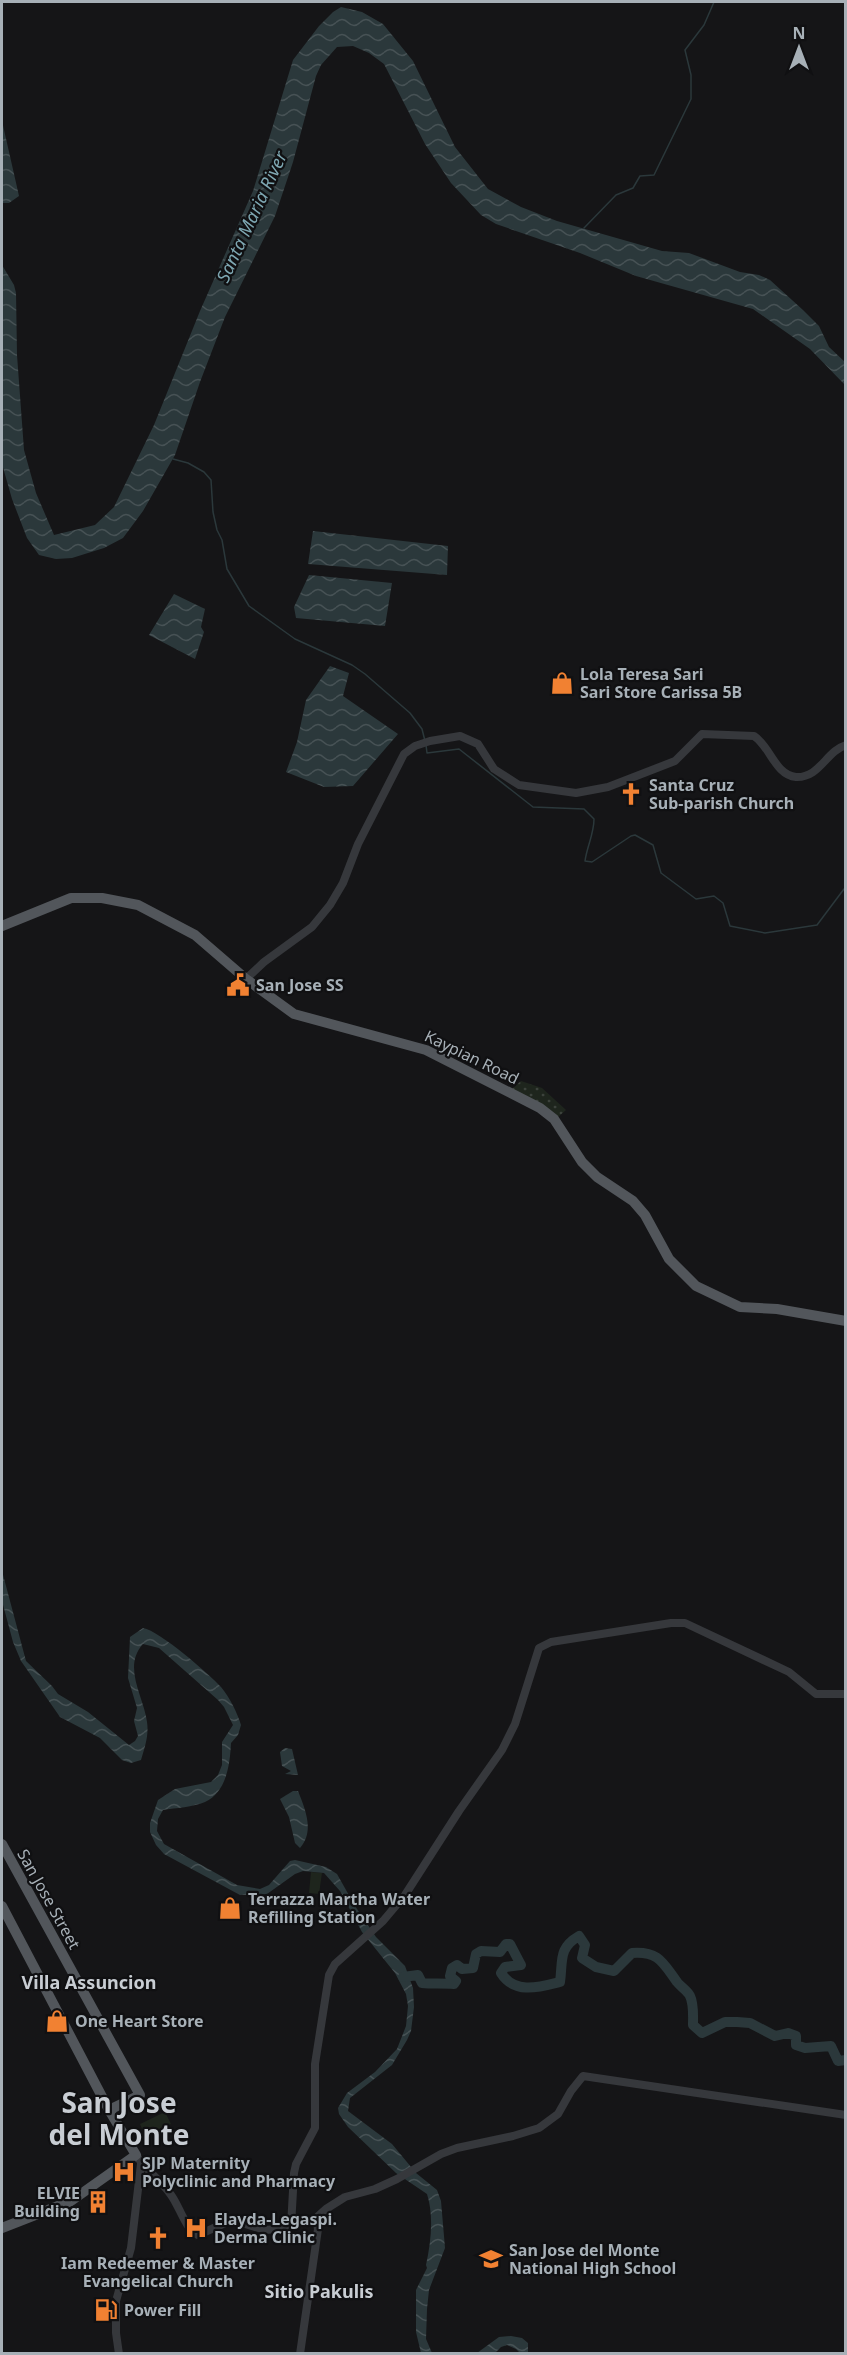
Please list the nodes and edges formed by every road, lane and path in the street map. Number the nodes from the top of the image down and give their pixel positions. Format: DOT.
graph roads {
  1 [pos="846,745"];
  2 [pos="2,926"];
  3 [pos="246,980"];
  4 [pos="846,1320"];
  5 [pos="846,1694"];
  6 [pos="2,1844"];
  7 [pos="2,1906"];
  8 [pos="109,2110"];
  9 [pos="846,2115"];
  10 [pos="139,2159"];
  11 [pos="316,2218"];
  12 [pos="291,2226"];
  13 [pos="2,2228"];
  14 [pos="118,2354"];
  15 [pos="300,2354"];
  1 -- 3 [label="street"];
  2 -- 3 [label="main road, Kaypian Road"];
  3 -- 4 [label="main road, Kaypian Road"];
  5 -- 12 [label="street"];
  6 -- 8 [label="main road, San Jose Street"];
  7 -- 8 [label="main road"];
  8 -- 10 [label="main road"];
  9 -- 11 [label="street"];
  10 -- 12 [label="street"];
  10 -- 13 [label="main road"];
  10 -- 14 [label="street"];
  11 -- 12 [label="street"];
  11 -- 15 [label="street"];
}
